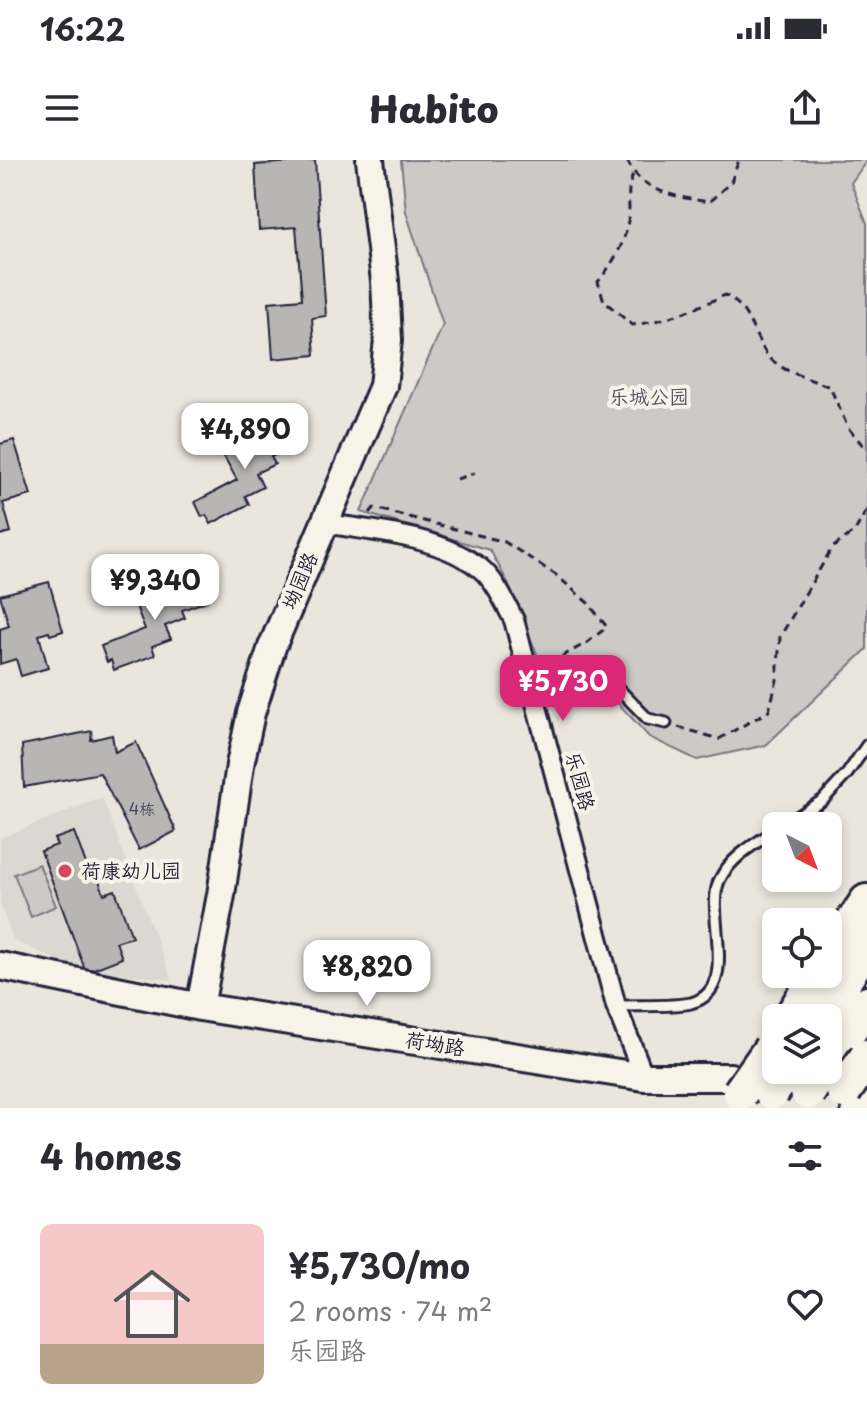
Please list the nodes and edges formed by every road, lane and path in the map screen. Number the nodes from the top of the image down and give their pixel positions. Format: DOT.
graph roads {
  1 [pos="370,160"];
  2 [pos="627,160"];
  3 [pos="739,160"];
  4 [pos="633,175"];
  5 [pos="867,450"];
  6 [pos="475,473"];
  7 [pos="457,479"];
  8 [pos="374,508"];
  9 [pos="867,509"];
  10 [pos="324,523"];
  11 [pos="565,655"];
  12 [pos="531,685"];
  13 [pos="666,723"];
  14 [pos="867,745"];
  15 [pos="805,812"];
  16 [pos="762,840"];
  17 [pos="867,902"];
  18 [pos="842,939"];
  19 [pos="867,943"];
  20 [pos="0,966"];
  21 [pos="838,1004"];
  22 [pos="867,1004"];
  23 [pos="616,1006"];
  24 [pos="200,1007"];
  25 [pos="842,1033"];
  26 [pos="644,1077"];
  27 [pos="762,1078"];
  1 -- 10 [label="street, 坳园路"];
  2 -- 4 [label="path"];
  3 -- 4 [label="path"];
  4 -- 5 [label="path"];
  6 -- 7 [label="path"];
  8 -- 11 [label="path"];
  9 -- 13 [label="path"];
  10 -- 12 [label="street, 乐园路"];
  10 -- 24 [label="street, 坳园路"];
  12 -- 13 [label="lane"];
  12 -- 23 [label="street, 乐园路"];
  14 -- 15 [label="lane"];
  16 -- 23 [label="lane"];
  17 -- 18 [label="highway"];
  19 -- 21 [label="highway"];
  20 -- 24 [label="street, 荷坳路"];
  22 -- 25 [label="highway"];
  23 -- 26 [label="street, 乐园路"];
  24 -- 26 [label="street, 荷坳路"];
  26 -- 27 [label="street, 荷坳路"];
}
